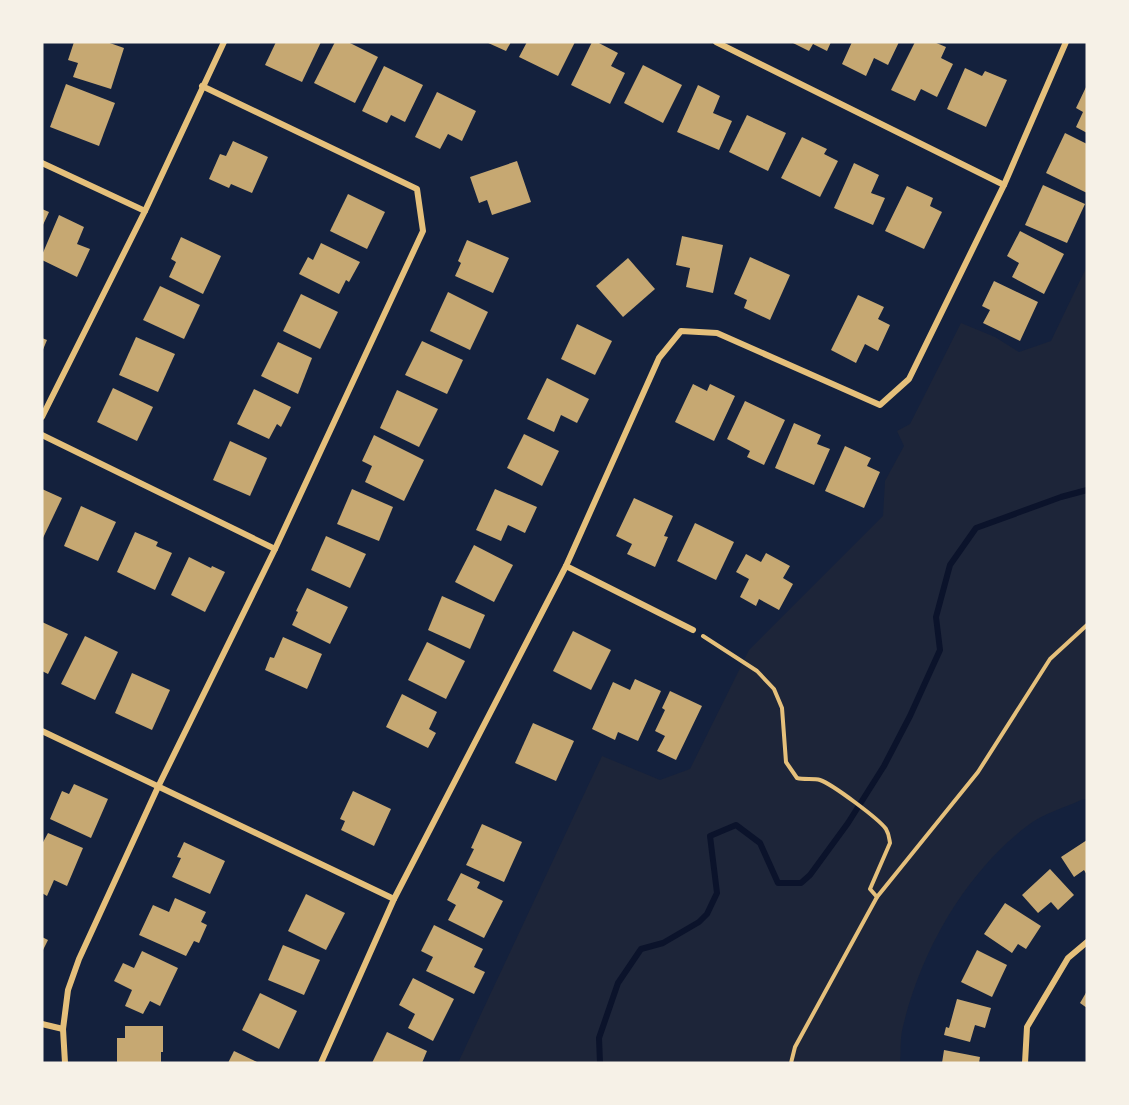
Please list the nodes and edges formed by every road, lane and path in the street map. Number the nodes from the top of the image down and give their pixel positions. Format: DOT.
graph roads {
  1 [pos="224,42"];
  2 [pos="716,42"];
  3 [pos="1066,42"];
  4 [pos="202,86"];
  5 [pos="42,163"];
  6 [pos="1004,185"];
  7 [pos="145,211"];
  8 [pos="42,417"];
  9 [pos="42,435"];
  10 [pos="275,549"];
  11 [pos="566,566"];
  12 [pos="1087,625"];
  13 [pos="693,630"];
  14 [pos="42,731"];
  15 [pos="158,787"];
  16 [pos="877,897"];
  17 [pos="394,899"];
  18 [pos="1087,942"];
  19 [pos="42,1024"];
  20 [pos="63,1029"];
  21 [pos="65,1063"];
  22 [pos="321,1063"];
  23 [pos="791,1063"];
  24 [pos="1025,1063"];
  1 -- 4 [label="street"];
  2 -- 6 [label="street"];
  3 -- 6 [label="street"];
  4 -- 7 [label="street"];
  4 -- 10 [label="street"];
  5 -- 7 [label="street"];
  6 -- 11 [label="street"];
  7 -- 8 [label="street"];
  9 -- 10 [label="street"];
  10 -- 15 [label="street"];
  11 -- 13 [label="street"];
  11 -- 17 [label="street"];
  12 -- 16 [label="path"];
  13 -- 16 [label="path"];
  14 -- 15 [label="street"];
  15 -- 17 [label="street"];
  15 -- 20 [label="street"];
  16 -- 23 [label="path"];
  17 -- 22 [label="street"];
  18 -- 24 [label="street"];
  19 -- 20 [label="street"];
  20 -- 21 [label="street"];
}
